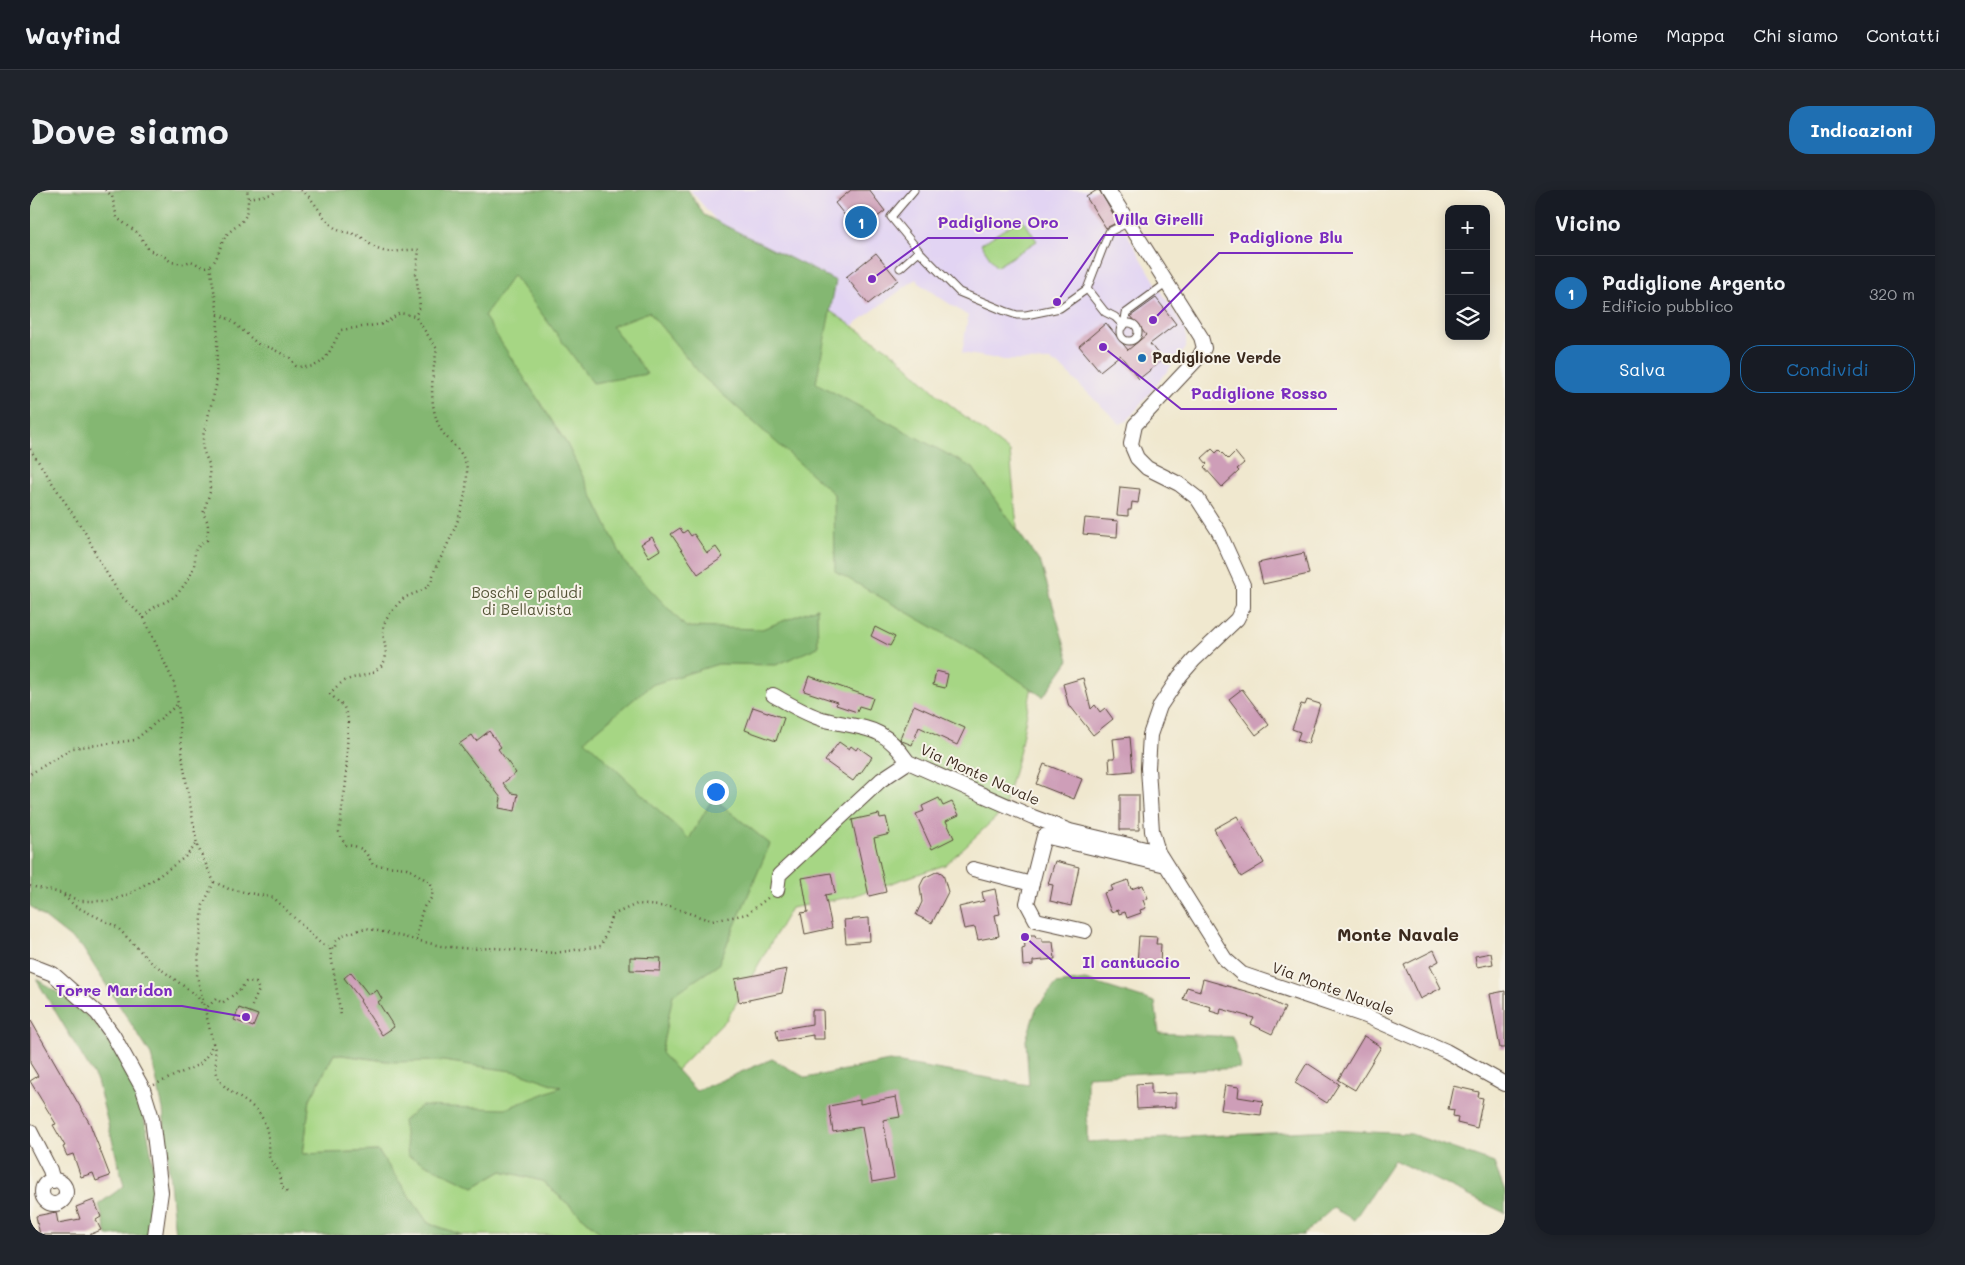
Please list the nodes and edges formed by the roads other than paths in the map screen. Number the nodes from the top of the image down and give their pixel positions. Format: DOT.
graph roads {
  1 [pos="914,190"];
  2 [pos="1108,190"];
  3 [pos="1129,222"];
  4 [pos="919,251"];
  5 [pos="900,268"];
  6 [pos="1167,283"];
  7 [pos="1087,289"];
  8 [pos="773,695"];
  9 [pos="908,762"];
  10 [pos="1158,852"];
  11 [pos="1166,865"];
  12 [pos="974,869"];
  13 [pos="1032,884"];
  14 [pos="777,890"];
  15 [pos="1085,931"];
  16 [pos="30,965"];
  17 [pos="1505,1084"];
  18 [pos="30,1131"];
  19 [pos="53,1181"];
  20 [pos="155,1235"];
  1 -- 4 [label="lane"];
  2 -- 3 [label="street, Via Monte Navale"];
  3 -- 6 [label="street, Via Monte Navale"];
  3 -- 7 [label="lane"];
  4 -- 5 [label="lane"];
  4 -- 7 [label="lane"];
  6 -- 7 [label="lane"];
  6 -- 10 [label="street, Via Monte Navale"];
  8 -- 9 [label="street, Via Monte Navale"];
  9 -- 10 [label="street, Via Monte Navale"];
  9 -- 14 [label="street"];
  10 -- 11 [label="street, Via Monte Navale"];
  11 -- 13 [label="street"];
  11 -- 17 [label="street, Via Monte Navale"];
  12 -- 13 [label="street"];
  13 -- 15 [label="street"];
  16 -- 20 [label="street"];
  18 -- 19 [label="street"];
}
